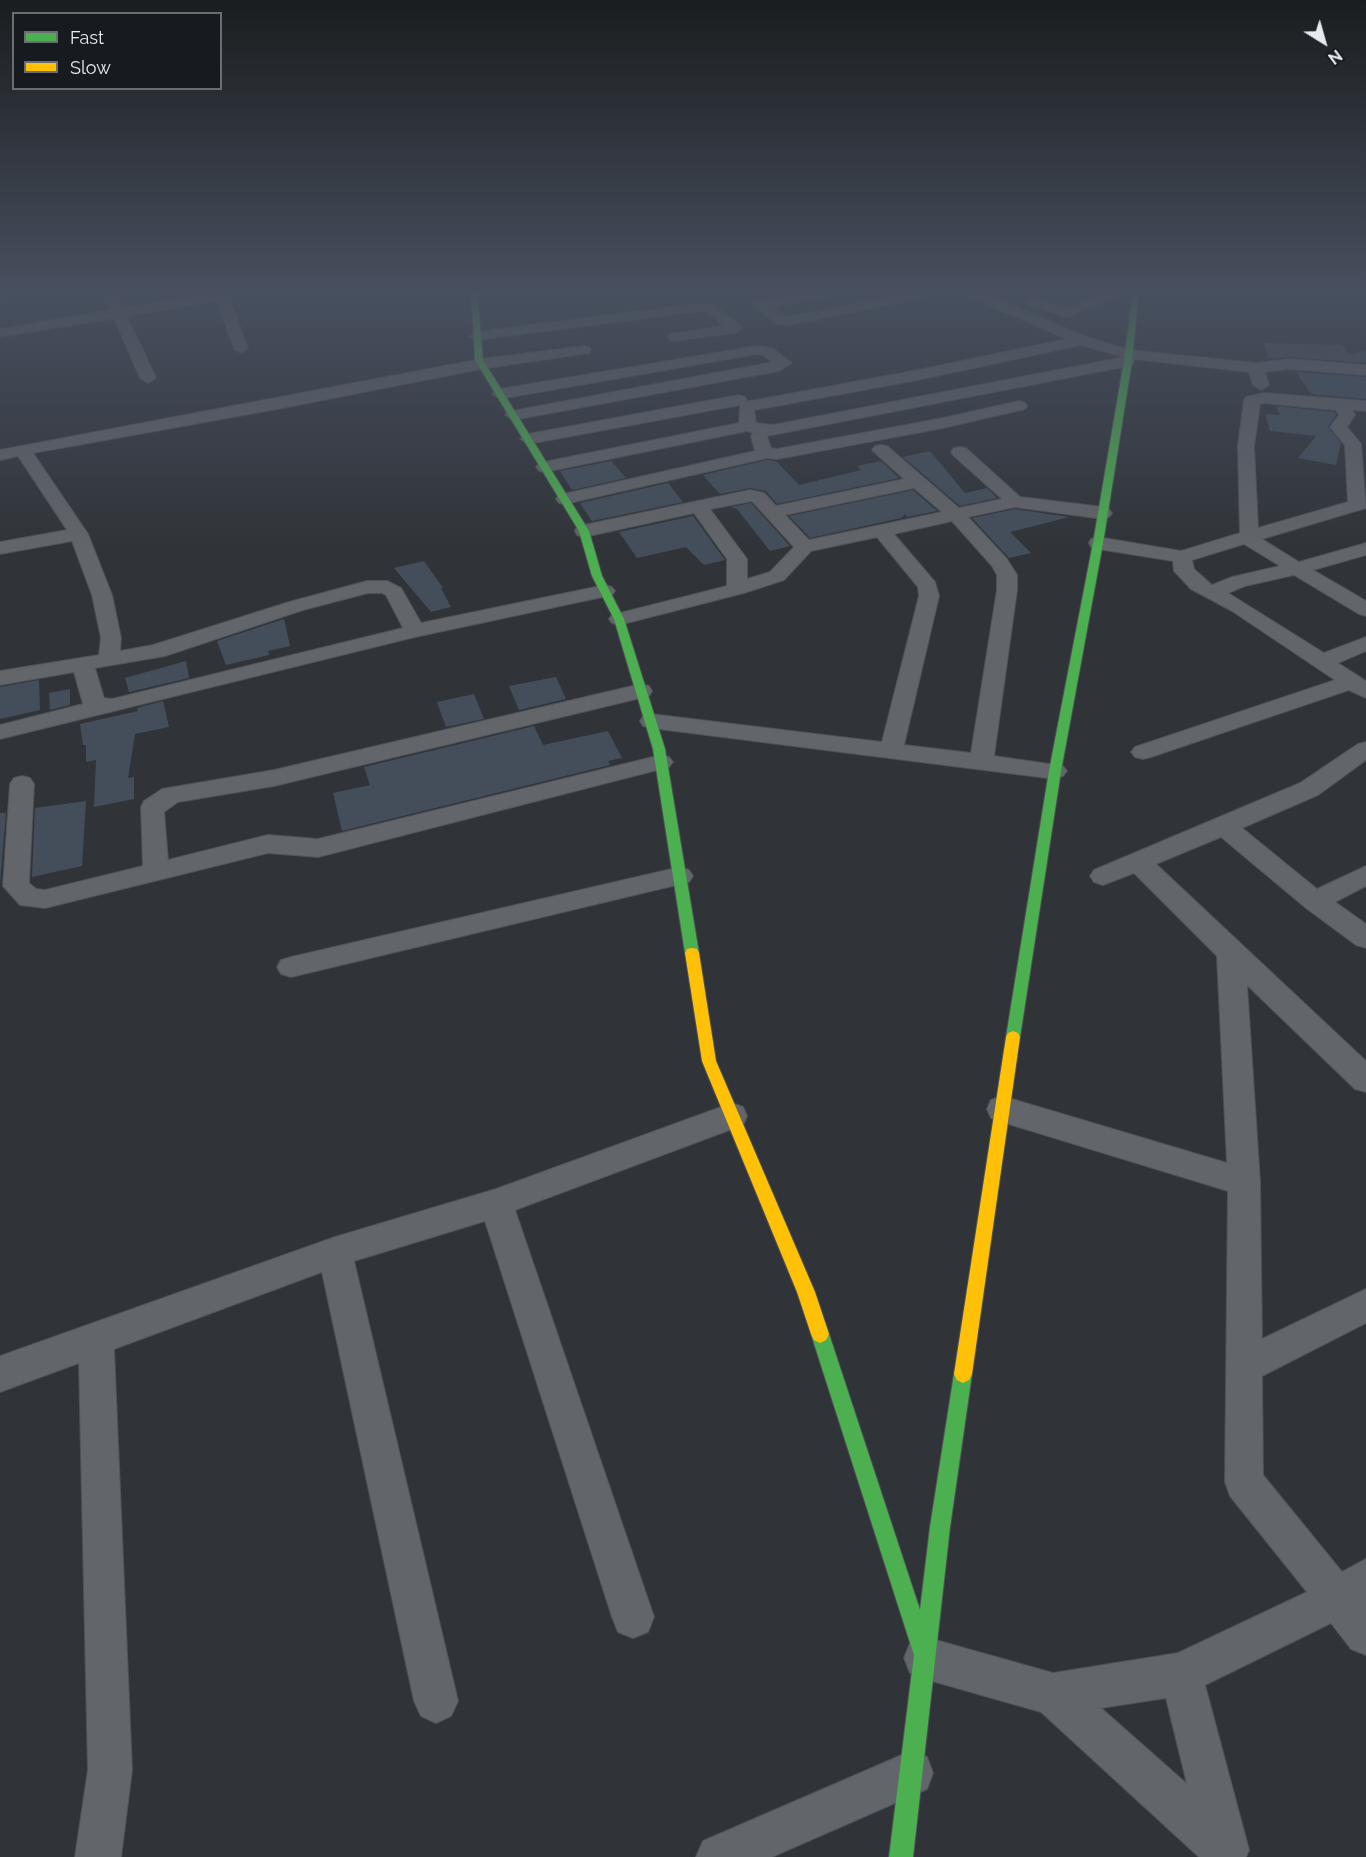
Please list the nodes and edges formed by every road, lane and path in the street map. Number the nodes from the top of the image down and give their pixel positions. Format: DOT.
graph roads {
  1 [pos="413,377"];
  2 [pos="489,377"];
  3 [pos="601,377"];
  4 [pos="722,377"];
  5 [pos="908,377"];
  6 [pos="1032,377"];
  7 [pos="1125,377"];
  8 [pos="1258,377"];
  9 [pos="715,378"];
  10 [pos="500,394"];
  11 [pos="1264,398"];
  12 [pos="743,404"];
  13 [pos="1334,405"];
  14 [pos="1018,406"];
  15 [pos="1366,406"];
  16 [pos="513,414"];
  17 [pos="752,428"];
  18 [pos="528,439"];
  19 [pos="22,450"];
  20 [pos="881,450"];
  21 [pos="960,452"];
  22 [pos="764,453"];
  23 [pos="0,455"];
  24 [pos="545,467"];
  25 [pos="918,482"];
  26 [pos="565,498"];
  27 [pos="1015,502"];
  28 [pos="1362,503"];
  29 [pos="699,506"];
  30 [pos="772,512"];
  31 [pos="1103,513"];
  32 [pos="956,516"];
  33 [pos="584,531"];
  34 [pos="882,531"];
  35 [pos="79,534"];
  36 [pos="1247,536"];
  37 [pos="1098,543"];
  38 [pos="805,547"];
  39 [pos="0,548"];
  40 [pos="1366,549"];
  41 [pos="1183,564"];
  42 [pos="1298,568"];
  43 [pos="737,589"];
  44 [pos="604,591"];
  45 [pos="1212,592"];
  46 [pos="1366,610"];
  47 [pos="619,619"];
  48 [pos="415,631"];
  49 [pos="1366,643"];
  50 [pos="109,660"];
  51 [pos="1322,662"];
  52 [pos="83,665"];
  53 [pos="0,678"];
  54 [pos="1359,686"];
  55 [pos="641,691"];
  56 [pos="102,706"];
  57 [pos="651,722"];
  58 [pos="0,732"];
  59 [pos="1366,749"];
  60 [pos="891,751"];
  61 [pos="1143,752"];
  62 [pos="661,762"];
  63 [pos="981,762"];
  64 [pos="1055,771"];
  65 [pos="22,784"];
  66 [pos="1224,826"];
  67 [pos="1138,862"];
  68 [pos="156,871"];
  69 [pos="1366,875"];
  70 [pos="680,876"];
  71 [pos="1103,876"];
  72 [pos="1315,901"];
  73 [pos="1366,938"];
  74 [pos="1231,953"];
  75 [pos="291,967"];
  76 [pos="1366,1080"];
  77 [pos="1002,1109"];
  78 [pos="732,1116"];
  79 [pos="1244,1182"];
  80 [pos="496,1203"];
  81 [pos="335,1252"];
  82 [pos="1366,1305"];
  83 [pos="96,1341"];
  84 [pos="1243,1367"];
  85 [pos="0,1374"];
  86 [pos="1352,1588"];
  87 [pos="633,1617"];
  88 [pos="1366,1634"];
  89 [pos="925,1658"];
  90 [pos="1181,1674"];
  91 [pos="1053,1694"];
  92 [pos="436,1701"];
  93 [pos="911,1773"];
  94 [pos="1227,1853"];
  95 [pos="98,1857"];
  96 [pos="719,1857"];
  97 [pos="902,1857"];
  1 -- 19 [label="street"];
  2 -- 10 [label="main road"];
  3 -- 10 [label="street"];
  4 -- 9 [label="street"];
  5 -- 12 [label="street"];
  6 -- 17 [label="street"];
  7 -- 31 [label="main road"];
  8 -- 11 [label="street"];
  9 -- 12 [label="street"];
  9 -- 16 [label="street"];
  10 -- 16 [label="main road"];
  11 -- 13 [label="street"];
  11 -- 36 [label="street"];
  12 -- 17 [label="street"];
  12 -- 18 [label="street"];
  13 -- 15 [label="street"];
  13 -- 28 [label="street"];
  14 -- 22 [label="street"];
  16 -- 18 [label="main road"];
  17 -- 22 [label="street"];
  17 -- 24 [label="street"];
  18 -- 24 [label="main road"];
  19 -- 23 [label="street"];
  19 -- 35 [label="street"];
  20 -- 25 [label="street"];
  21 -- 27 [label="street"];
  22 -- 26 [label="street"];
  24 -- 26 [label="main road"];
  25 -- 30 [label="street"];
  25 -- 32 [label="street"];
  26 -- 33 [label="main road"];
  27 -- 31 [label="street"];
  27 -- 32 [label="street"];
  28 -- 36 [label="street"];
  29 -- 30 [label="street"];
  29 -- 33 [label="street"];
  29 -- 43 [label="street"];
  30 -- 38 [label="street"];
  31 -- 37 [label="main road"];
  32 -- 34 [label="street"];
  32 -- 63 [label="street"];
  33 -- 44 [label="main road"];
  34 -- 38 [label="street"];
  34 -- 60 [label="street"];
  35 -- 39 [label="street"];
  35 -- 50 [label="street"];
  36 -- 41 [label="street"];
  36 -- 42 [label="street"];
  37 -- 41 [label="street"];
  37 -- 64 [label="main road"];
  38 -- 43 [label="street"];
  40 -- 42 [label="street"];
  41 -- 45 [label="street"];
  42 -- 45 [label="street"];
  42 -- 46 [label="street"];
  43 -- 47 [label="street"];
  44 -- 47 [label="main road"];
  44 -- 48 [label="street"];
  45 -- 51 [label="street"];
  47 -- 55 [label="main road"];
  48 -- 50 [label="street"];
  48 -- 56 [label="street"];
  49 -- 51 [label="street"];
  50 -- 52 [label="street"];
  51 -- 54 [label="street"];
  52 -- 53 [label="street"];
  52 -- 56 [label="street"];
  54 -- 61 [label="street"];
  55 -- 57 [label="main road"];
  55 -- 68 [label="street"];
  56 -- 58 [label="street"];
  57 -- 60 [label="street"];
  57 -- 62 [label="main road"];
  59 -- 66 [label="street"];
  60 -- 63 [label="street"];
  62 -- 68 [label="street"];
  62 -- 70 [label="main road"];
  63 -- 64 [label="street"];
  64 -- 77 [label="main road"];
  65 -- 68 [label="street"];
  66 -- 67 [label="street"];
  66 -- 72 [label="street"];
  67 -- 71 [label="street"];
  67 -- 74 [label="street"];
  69 -- 72 [label="street"];
  70 -- 75 [label="street"];
  70 -- 78 [label="main road"];
  72 -- 73 [label="street"];
  74 -- 76 [label="street"];
  74 -- 79 [label="street"];
  77 -- 79 [label="street"];
  77 -- 89 [label="main road"];
  78 -- 80 [label="street"];
  78 -- 89 [label="main road"];
  79 -- 84 [label="street"];
  80 -- 81 [label="street"];
  80 -- 87 [label="street"];
  81 -- 83 [label="street"];
  81 -- 92 [label="street"];
  82 -- 84 [label="street"];
  83 -- 85 [label="street"];
  83 -- 95 [label="street"];
  84 -- 86 [label="street"];
  86 -- 88 [label="street"];
  86 -- 90 [label="street"];
  89 -- 91 [label="street"];
  89 -- 93 [label="main road"];
  90 -- 91 [label="street"];
  90 -- 94 [label="street"];
  91 -- 94 [label="street"];
  93 -- 96 [label="street"];
  93 -- 97 [label="main road"];
}
